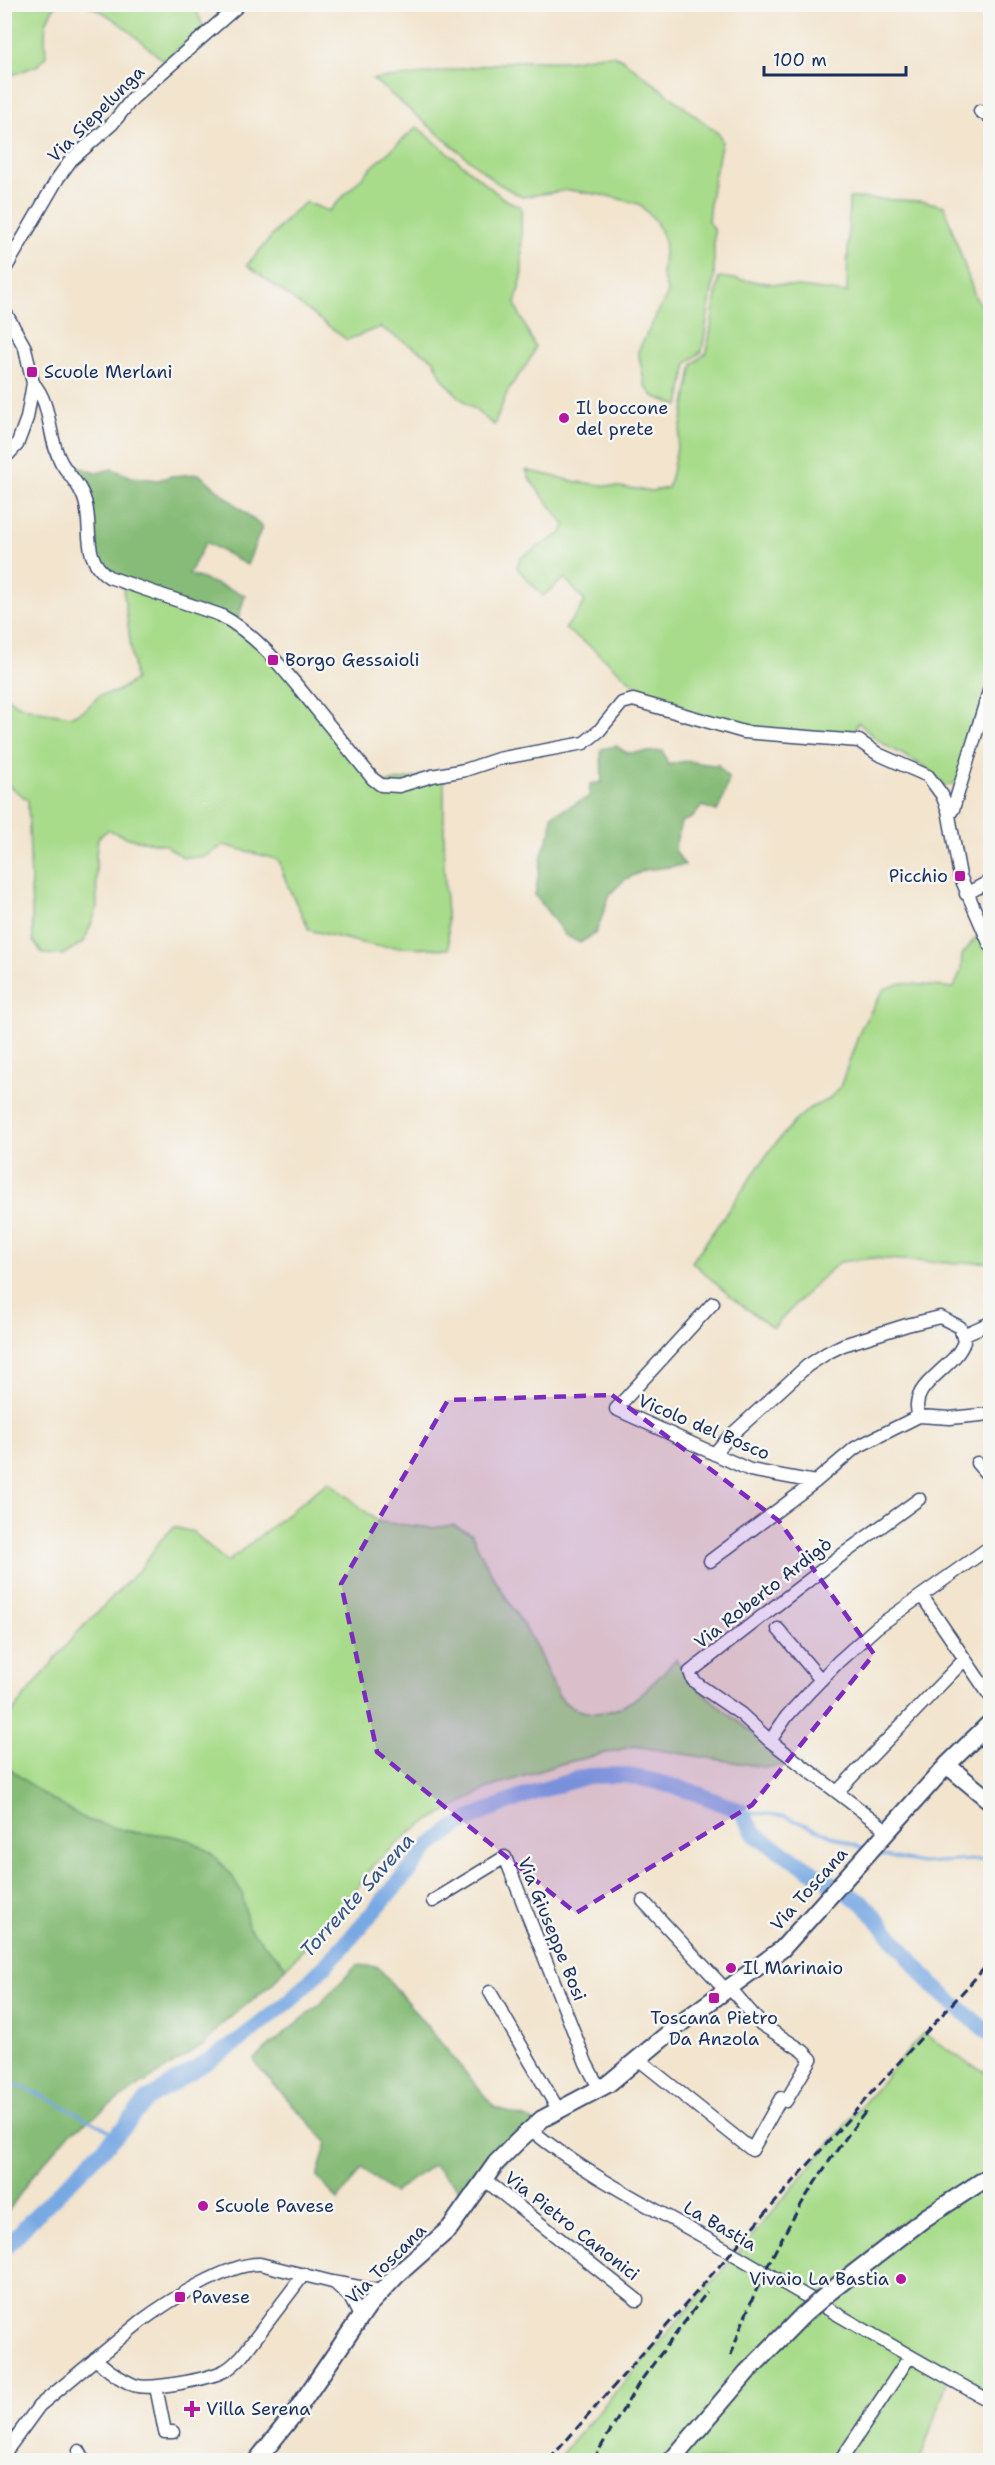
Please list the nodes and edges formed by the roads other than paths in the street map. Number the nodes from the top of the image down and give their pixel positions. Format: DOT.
graph roads {
  1 [pos="240,4"];
  2 [pos="4,271"];
  3 [pos="4,310"];
  4 [pos="33,383"];
  5 [pos="4,459"];
  6 [pos="990,688"];
  7 [pos="949,815"];
  8 [pos="990,881"];
  9 [pos="966,894"];
  10 [pos="990,945"];
  11 [pos="713,1303"];
  12 [pos="990,1323"];
  13 [pos="963,1335"];
  14 [pos="990,1414"];
  15 [pos="919,1416"];
  16 [pos="714,1454"];
  17 [pos="977,1463"];
  18 [pos="990,1478"];
  19 [pos="815,1482"];
  20 [pos="919,1499"];
  21 [pos="990,1547"];
  22 [pos="710,1562"];
  23 [pos="922,1596"];
  24 [pos="778,1629"];
  25 [pos="965,1659"];
  26 [pos="821,1680"];
  27 [pos="990,1696"];
  28 [pos="990,1723"];
  29 [pos="770,1741"];
  30 [pos="947,1765"];
  31 [pos="837,1792"];
  32 [pos="990,1801"];
  33 [pos="882,1836"];
  34 [pos="433,1901"];
  35 [pos="643,1901"];
  36 [pos="727,1988"];
  37 [pos="490,1992"];
  38 [pos="638,2059"];
  39 [pos="600,2090"];
  40 [pos="559,2110"];
  41 [pos="530,2129"];
  42 [pos="990,2176"];
  43 [pos="485,2180"];
  44 [pos="304,2274"];
  45 [pos="332,2282"];
  46 [pos="381,2291"];
  47 [pos="637,2300"];
  48 [pos="360,2316"];
  49 [pos="910,2356"];
  50 [pos="95,2359"];
  51 [pos="156,2387"];
  52 [pos="990,2401"];
  53 [pos="173,2432"];
  54 [pos="4,2454"];
  55 [pos="257,2460"];
  56 [pos="672,2460"];
  57 [pos="841,2460"];
  1 -- 2 [label="street, Via Siepelunga"];
  3 -- 4 [label="street"];
  4 -- 5 [label="street"];
  4 -- 7 [label="street"];
  6 -- 7 [label="street"];
  7 -- 9 [label="street"];
  8 -- 9 [label="street"];
  9 -- 10 [label="street"];
  11 -- 16 [label="street, Vicolo del Bosco"];
  12 -- 13 [label="street"];
  13 -- 15 [label="street"];
  13 -- 16 [label="street"];
  14 -- 15 [label="street"];
  15 -- 19 [label="street"];
  16 -- 19 [label="street, Vicolo del Bosco"];
  17 -- 18 [label="street"];
  19 -- 22 [label="street"];
  20 -- 29 [label="street, Via Roberto Ardigò"];
  21 -- 23 [label="street"];
  23 -- 25 [label="street"];
  23 -- 26 [label="street"];
  24 -- 26 [label="street"];
  25 -- 27 [label="street"];
  25 -- 31 [label="street"];
  26 -- 29 [label="street"];
  28 -- 30 [label="main road, Via Toscana"];
  29 -- 31 [label="street, Via Roberto Ardigò"];
  30 -- 32 [label="main road"];
  30 -- 33 [label="main road, Via Toscana"];
  31 -- 33 [label="street, Via Roberto Ardigò"];
  33 -- 36 [label="main road, Via Toscana"];
  34 -- 39 [label="street, Via Giuseppe Bosi"];
  35 -- 36 [label="street"];
  36 -- 38 [label="main road, Via Toscana"];
  36 -- 38 [label="street"];
  37 -- 40 [label="street"];
  38 -- 39 [label="main road, Via Toscana"];
  39 -- 40 [label="main road, Via Toscana"];
  40 -- 41 [label="main road, Via Toscana"];
  41 -- 43 [label="main road, Via Toscana"];
  41 -- 49 [label="street, La Bastia"];
  42 -- 56 [label="main road, bridge"];
  43 -- 46 [label="main road, Via Toscana"];
  43 -- 47 [label="street, Via Pietro Canonici"];
  44 -- 45 [label="street"];
  44 -- 50 [label="street"];
  44 -- 51 [label="street"];
  45 -- 46 [label="street"];
  45 -- 48 [label="street"];
  46 -- 48 [label="main road, Via Toscana"];
  48 -- 55 [label="main road, Via Toscana"];
  49 -- 52 [label="street, La Bastia"];
  49 -- 57 [label="street"];
  50 -- 51 [label="street"];
  50 -- 54 [label="street"];
  51 -- 53 [label="street"];
}
